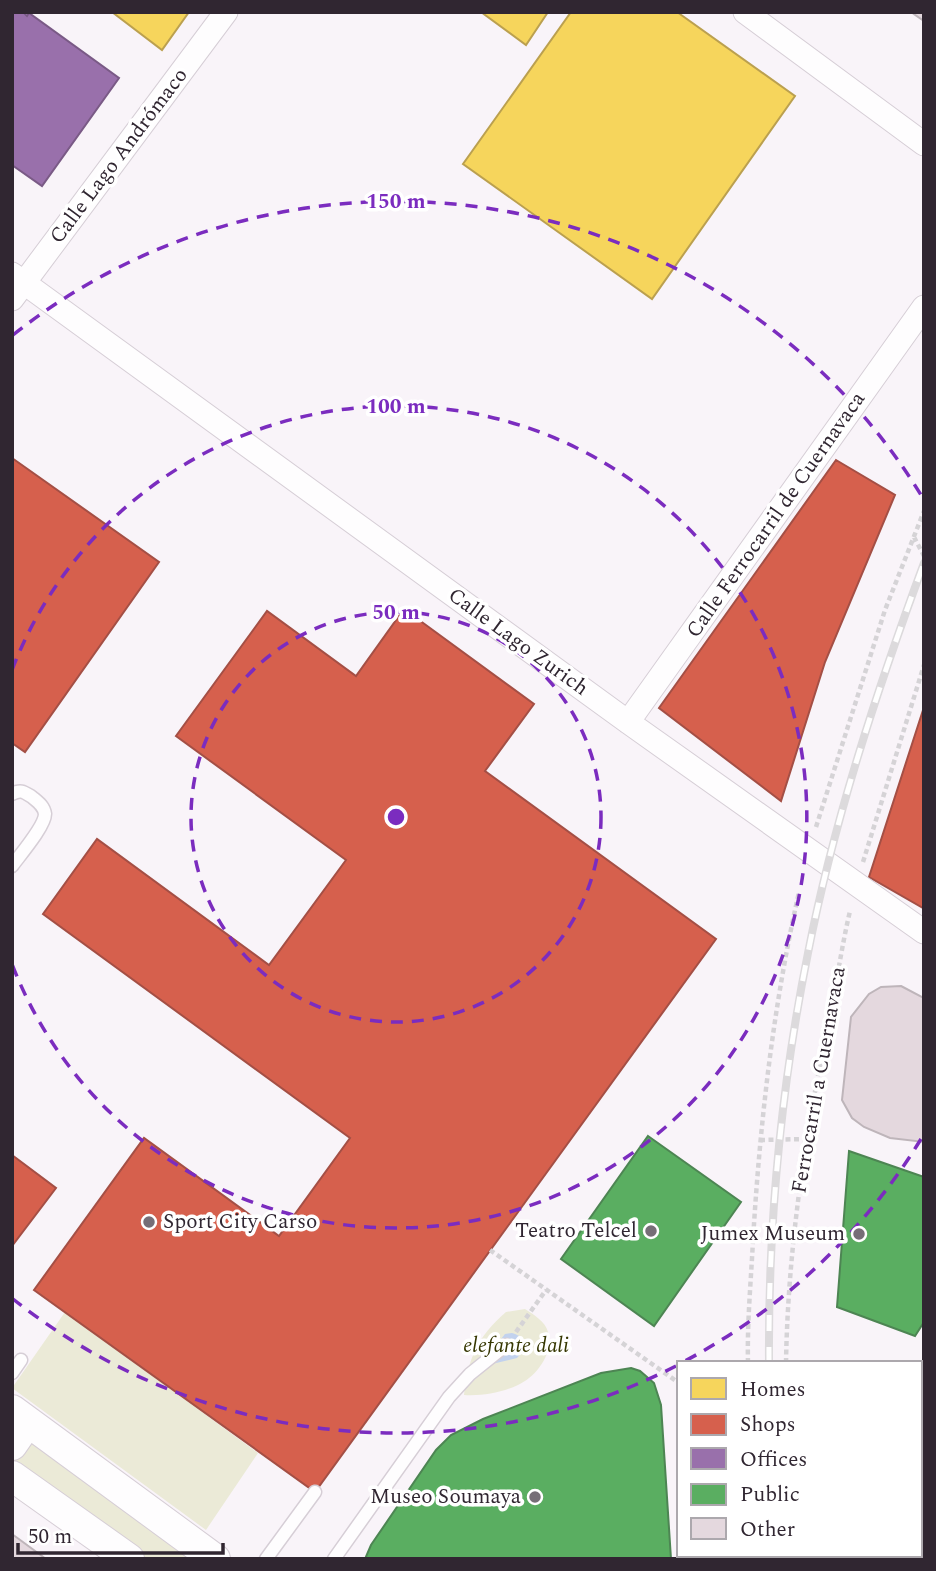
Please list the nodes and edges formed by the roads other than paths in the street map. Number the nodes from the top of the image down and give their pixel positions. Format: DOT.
graph roads {
  1 [pos="226,12"];
  2 [pos="745,12"];
  3 [pos="924,144"];
  4 [pos="16,285"];
  5 [pos="924,307"];
  6 [pos="628,722"];
  7 [pos="12,794"];
  8 [pos="12,866"];
  9 [pos="924,932"];
  10 [pos="506,1345"];
  11 [pos="21,1360"];
  12 [pos="12,1373"];
  13 [pos="18,1426"];
  14 [pos="12,1476"];
  15 [pos="315,1492"];
  16 [pos="129,1559"];
  17 [pos="215,1559"];
  18 [pos="267,1559"];
  19 [pos="334,1559"];
  1 -- 4 [label="street, Calle Lago Andrómaco"];
  2 -- 3 [label="street"];
  4 -- 6 [label="street, Calle Lago Zurich"];
  5 -- 6 [label="street, Calle Ferrocarril de Cuernavaca"];
  6 -- 9 [label="street, Calle Lago Zurich"];
  7 -- 8 [label="lane"];
  10 -- 19 [label="lane"];
  11 -- 12 [label="lane"];
  13 -- 17 [label="street"];
  14 -- 16 [label="street"];
  15 -- 18 [label="lane"];
}
